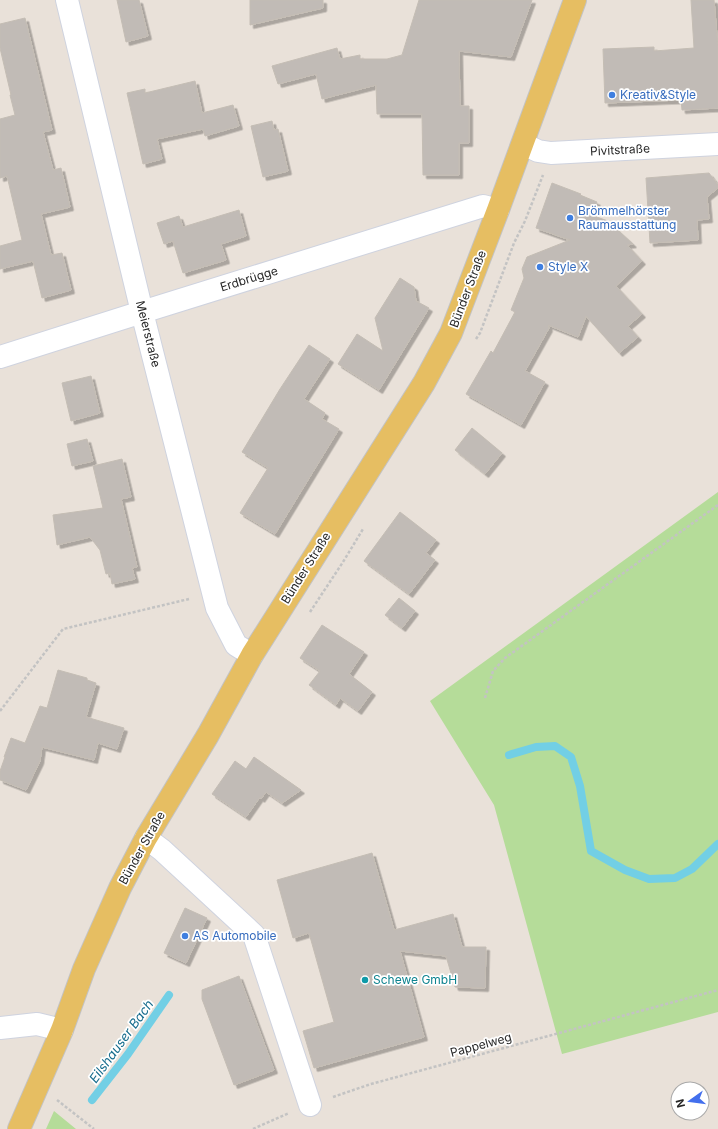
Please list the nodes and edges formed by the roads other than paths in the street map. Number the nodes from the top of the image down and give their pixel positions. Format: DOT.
graph roads {
  1 [pos="67,0"];
  2 [pos="575,0"];
  3 [pos="522,144"];
  4 [pos="718,144"];
  5 [pos="498,210"];
  6 [pos="142,312"];
  7 [pos="0,357"];
  8 [pos="252,655"];
  9 [pos="146,838"];
  10 [pos="0,1028"];
  11 [pos="62,1030"];
  12 [pos="310,1105"];
  13 [pos="19,1129"];
  1 -- 6 [label="street, Meierstraße"];
  2 -- 3 [label="main road, Bünder Straße"];
  3 -- 4 [label="street, Pivitstraße"];
  3 -- 5 [label="main road, Bünder Straße"];
  5 -- 6 [label="street, Erdbrügge"];
  5 -- 8 [label="main road, Bünder Straße"];
  6 -- 7 [label="street, Erdbrügge"];
  6 -- 8 [label="street, Meierstraße"];
  8 -- 9 [label="main road, Bünder Straße"];
  9 -- 11 [label="main road, Bünder Straße"];
  9 -- 12 [label="street"];
  10 -- 11 [label="street"];
  11 -- 13 [label="main road, Bünder Straße"];
}
